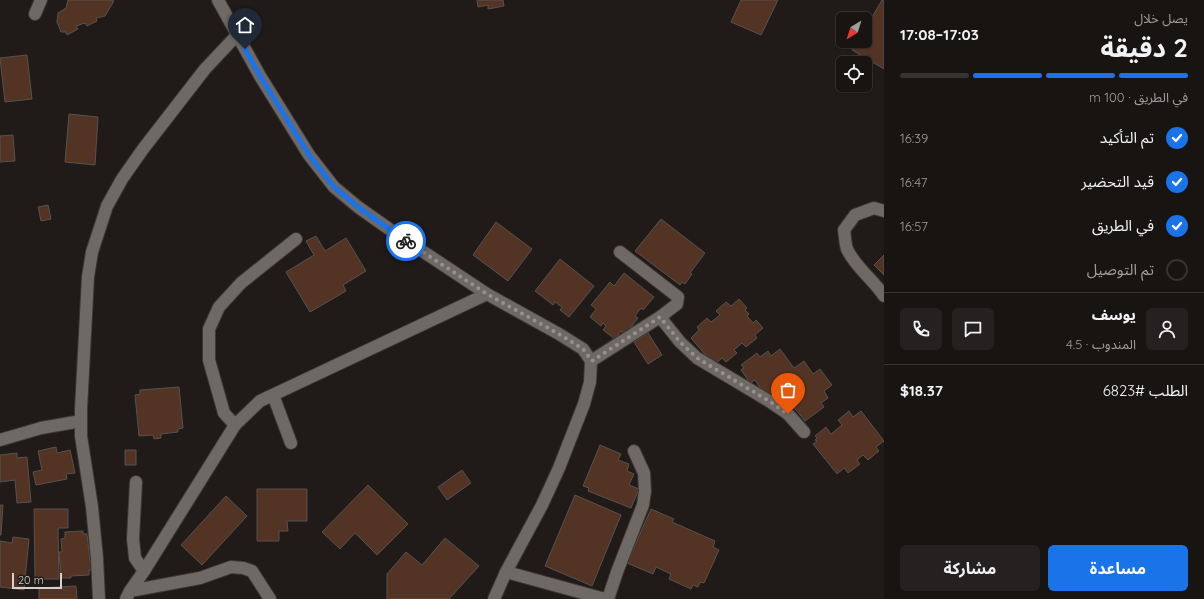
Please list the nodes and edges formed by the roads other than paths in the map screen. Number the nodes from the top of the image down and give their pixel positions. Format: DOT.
graph roads {
  1 [pos="41,0"];
  2 [pos="218,0"];
  3 [pos="35,14"];
  4 [pos="237,35"];
  5 [pos="884,211"];
  6 [pos="296,239"];
  7 [pos="620,252"];
  8 [pos="487,294"];
  9 [pos="884,296"];
  10 [pos="660,317"];
  11 [pos="592,361"];
  12 [pos="273,395"];
  13 [pos="81,421"];
  14 [pos="235,425"];
  15 [pos="804,432"];
  16 [pos="0,440"];
  17 [pos="291,443"];
  18 [pos="634,451"];
  19 [pos="136,482"];
  20 [pos="144,571"];
  21 [pos="506,572"];
  22 [pos="128,595"];
  23 [pos="99,599"];
  24 [pos="270,599"];
  25 [pos="494,599"];
  26 [pos="606,599"];
  1 -- 3 [label="street"];
  2 -- 4 [label="street"];
  4 -- 8 [label="street"];
  4 -- 13 [label="street"];
  5 -- 9 [label="street"];
  6 -- 14 [label="street"];
  7 -- 10 [label="street"];
  8 -- 11 [label="street"];
  8 -- 12 [label="street"];
  10 -- 11 [label="street"];
  10 -- 15 [label="street"];
  11 -- 21 [label="street"];
  12 -- 14 [label="street"];
  12 -- 17 [label="street"];
  13 -- 16 [label="street"];
  13 -- 23 [label="street"];
  14 -- 20 [label="street"];
  18 -- 26 [label="street"];
  19 -- 20 [label="street"];
  20 -- 22 [label="street"];
  21 -- 25 [label="street"];
  21 -- 26 [label="street"];
  22 -- 24 [label="street"];
}
